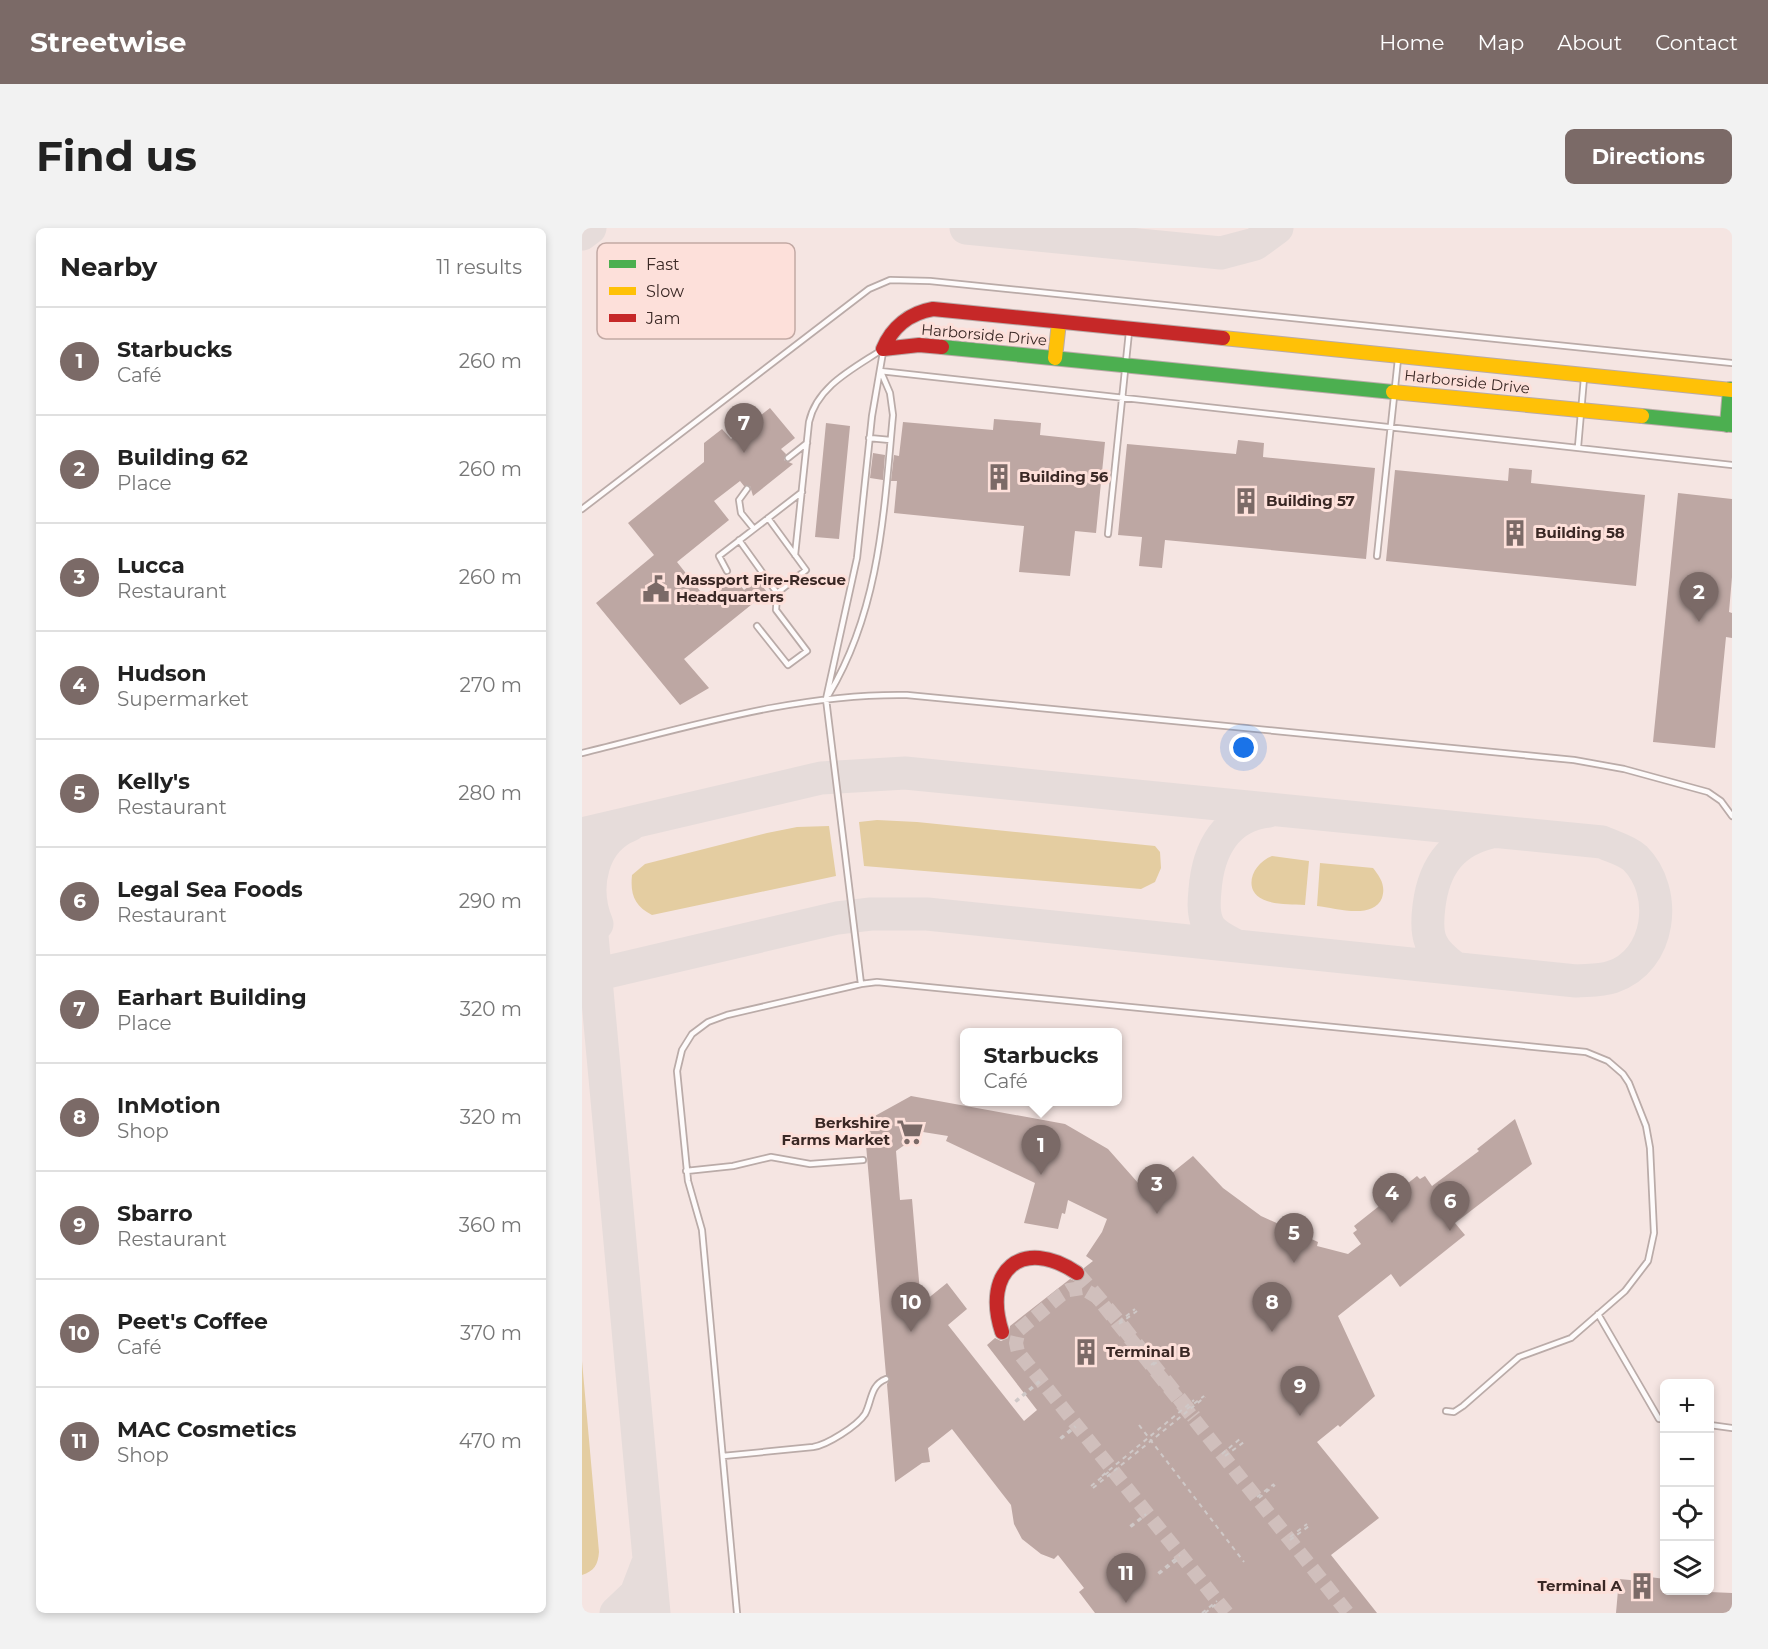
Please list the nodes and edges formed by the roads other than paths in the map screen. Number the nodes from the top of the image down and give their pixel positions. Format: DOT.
graph roads {
  1 [pos="1059,322"];
  2 [pos="1130,329"];
  3 [pos="883,349"];
  4 [pos="1398,356"];
  5 [pos="1055,358"];
  6 [pos="1732,363"];
  7 [pos="1126,365"];
  8 [pos="880,371"];
  9 [pos="1584,375"];
  10 [pos="1731,390"];
  11 [pos="1395,392"];
  12 [pos="1122,397"];
  13 [pos="1581,410"];
  14 [pos="1730,425"];
  15 [pos="1391,427"];
  16 [pos="869,438"];
  17 [pos="890,440"];
  18 [pos="807,443"];
  19 [pos="1578,447"];
  20 [pos="788,458"];
  21 [pos="1732,465"];
  22 [pos="747,489"];
  23 [pos="802,492"];
  24 [pos="582,509"];
  25 [pos="768,518"];
  26 [pos="754,529"];
  27 [pos="1108,534"];
  28 [pos="739,540"];
  29 [pos="795,555"];
  30 [pos="1377,556"];
  31 [pos="727,571"];
  32 [pos="777,592"];
  33 [pos="757,626"];
  34 [pos="826,699"];
  35 [pos="582,753"];
  36 [pos="1732,816"];
  37 [pos="861,984"];
  38 [pos="863,1160"];
  39 [pos="686,1171"];
  40 [pos="1077,1273"];
  41 [pos="1598,1314"];
  42 [pos="1002,1332"];
  43 [pos="886,1379"];
  44 [pos="1446,1411"];
  45 [pos="1660,1419"];
  46 [pos="1714,1426"];
  47 [pos="1732,1428"];
  48 [pos="723,1456"];
  49 [pos="737,1613"];
  1 -- 2 [label="street, Harborside Drive"];
  1 -- 3 [label="street, Harborside Drive"];
  1 -- 5 [label="street"];
  2 -- 4 [label="street, Harborside Drive"];
  2 -- 7 [label="lane"];
  3 -- 5 [label="street, Harborside Drive"];
  3 -- 8 [label="lane"];
  3 -- 18 [label="lane"];
  4 -- 9 [label="street, Harborside Drive"];
  4 -- 11 [label="lane"];
  5 -- 7 [label="street, Harborside Drive"];
  6 -- 24 [label="lane"];
  7 -- 11 [label="street, Harborside Drive"];
  7 -- 12 [label="lane"];
  8 -- 12 [label="lane"];
  8 -- 16 [label="lane"];
  8 -- 17 [label="lane"];
  9 -- 10 [label="street, Harborside Drive"];
  9 -- 13 [label="lane"];
  10 -- 14 [label="street"];
  11 -- 13 [label="street, Harborside Drive"];
  11 -- 15 [label="lane"];
  12 -- 15 [label="lane"];
  12 -- 27 [label="lane"];
  13 -- 14 [label="street, Harborside Drive"];
  13 -- 19 [label="lane"];
  15 -- 19 [label="lane"];
  15 -- 30 [label="lane"];
  16 -- 17 [label="lane"];
  16 -- 34 [label="lane"];
  17 -- 34 [label="lane"];
  18 -- 20 [label="lane"];
  18 -- 23 [label="lane"];
  19 -- 21 [label="lane"];
  22 -- 26 [label="lane"];
  23 -- 25 [label="lane"];
  23 -- 29 [label="lane"];
  25 -- 26 [label="lane"];
  25 -- 29 [label="lane"];
  26 -- 28 [label="lane"];
  28 -- 31 [label="lane"];
  28 -- 32 [label="lane"];
  29 -- 32 [label="lane"];
  32 -- 33 [label="lane"];
  34 -- 35 [label="lane"];
  34 -- 36 [label="lane"];
  34 -- 37 [label="lane"];
  37 -- 39 [label="lane"];
  37 -- 41 [label="lane"];
  38 -- 39 [label="lane"];
  39 -- 48 [label="lane"];
  40 -- 42 [label="street"];
  41 -- 44 [label="lane"];
  41 -- 45 [label="lane"];
  43 -- 48 [label="lane"];
  46 -- 47 [label="lane"];
  48 -- 49 [label="lane"];
}
